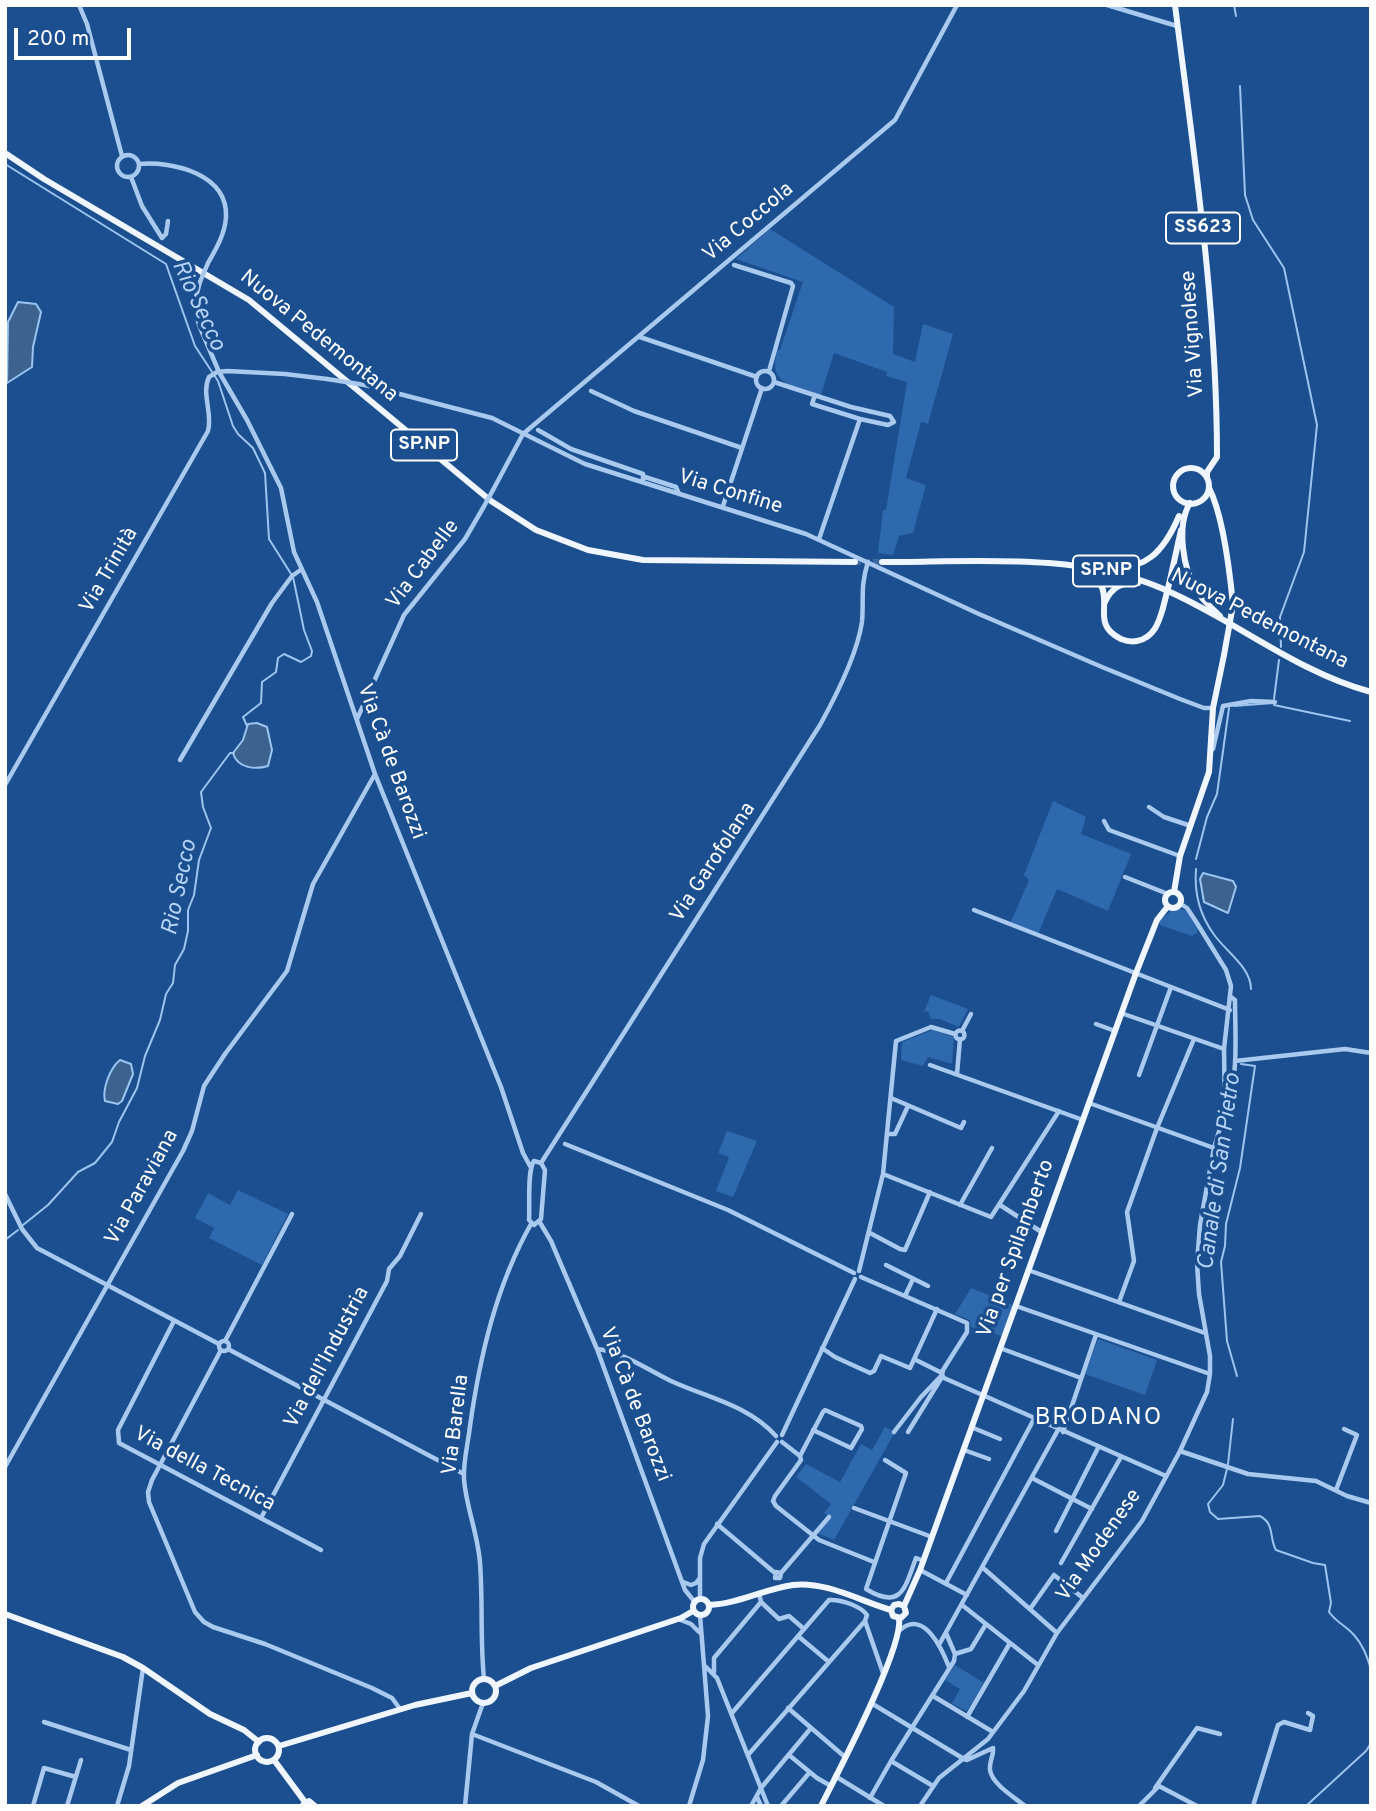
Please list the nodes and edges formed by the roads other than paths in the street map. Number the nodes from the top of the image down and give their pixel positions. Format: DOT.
graph roads {
  1 [pos="79,5"];
  2 [pos="957,5"];
  3 [pos="1107,5"];
  4 [pos="1175,5"];
  5 [pos="1178,27"];
  6 [pos="5,153"];
  7 [pos="122,156"];
  8 [pos="139,164"];
  9 [pos="131,177"];
  10 [pos="169,221"];
  11 [pos="734,265"];
  12 [pos="639,337"];
  13 [pos="769,371"];
  14 [pos="218,372"];
  15 [pos="757,377"];
  16 [pos="774,382"];
  17 [pos="762,388"];
  18 [pos="591,391"];
  19 [pos="815,396"];
  20 [pos="860,419"];
  21 [pos="538,430"];
  22 [pos="524,433"];
  23 [pos="742,447"];
  24 [pos="571,449"];
  25 [pos="1217,452"];
  26 [pos="568,456"];
  27 [pos="1197,469"];
  28 [pos="1207,478"];
  29 [pos="644,480"];
  30 [pos="1209,488"];
  31 [pos="1180,500"];
  32 [pos="1201,501"];
  33 [pos="1190,503"];
  34 [pos="723,506"];
  35 [pos="1217,510"];
  36 [pos="1182,517"];
  37 [pos="819,539"];
  38 [pos="855,562"];
  39 [pos="868,562"];
  40 [pos="882,562"];
  41 [pos="989,562"];
  42 [pos="1052,564"];
  43 [pos="302,569"];
  44 [pos="1159,587"];
  45 [pos="1104,603"];
  46 [pos="1227,622"];
  47 [pos="1371,692"];
  48 [pos="1274,701"];
  49 [pos="1213,708"];
  50 [pos="357,719"];
  51 [pos="180,760"];
  52 [pos="1210,760"];
  53 [pos="375,774"];
  54 [pos="5,785"];
  55 [pos="1149,807"];
  56 [pos="1104,821"];
  57 [pos="1191,826"];
  58 [pos="1180,856"];
  59 [pos="1125,877"];
  60 [pos="1171,893"];
  61 [pos="1181,904"];
  62 [pos="1168,906"];
  63 [pos="974,910"];
  64 [pos="1136,973"];
  65 [pos="1171,987"];
  66 [pos="1231,997"];
  67 [pos="1230,1010"];
  68 [pos="1122,1013"];
  69 [pos="971,1014"];
  70 [pos="1096,1024"];
  71 [pos="1158,1026"];
  72 [pos="962,1031"];
  73 [pos="1115,1031"];
  74 [pos="955,1034"];
  75 [pos="1194,1038"];
  76 [pos="960,1039"];
  77 [pos="1224,1049"];
  78 [pos="1371,1053"];
  79 [pos="1236,1061"];
  80 [pos="930,1065"];
  81 [pos="957,1074"];
  82 [pos="1139,1075"];
  83 [pos="891,1098"];
  84 [pos="1089,1103"];
  85 [pos="908,1106"];
  86 [pos="1059,1111"];
  87 [pos="1224,1112"];
  88 [pos="1083,1120"];
  89 [pos="964,1122"];
  90 [pos="1157,1128"];
  91 [pos="887,1135"];
  92 [pos="565,1144"];
  93 [pos="992,1148"];
  94 [pos="1214,1148"];
  95 [pos="541,1163"];
  96 [pos="530,1166"];
  97 [pos="883,1174"];
  98 [pos="930,1192"];
  99 [pos="5,1194"];
  100 [pos="960,1205"];
  101 [pos="1000,1205"];
  102 [pos="292,1214"];
  103 [pos="421,1214"];
  104 [pos="539,1222"];
  105 [pos="531,1224"];
  106 [pos="870,1233"];
  107 [pos="1043,1233"];
  108 [pos="886,1265"];
  109 [pos="1028,1270"];
  110 [pos="858,1275"];
  111 [pos="913,1279"];
  112 [pos="107,1286"];
  113 [pos="928,1286"];
  114 [pos="905,1296"];
  115 [pos="1119,1302"];
  116 [pos="1015,1305"];
  117 [pos="937,1309"];
  118 [pos="174,1321"];
  119 [pos="1205,1333"];
  120 [pos="1096,1335"];
  121 [pos="225,1341"];
  122 [pos="220,1347"];
  123 [pos="822,1348"];
  124 [pos="1000,1348"];
  125 [pos="228,1349"];
  126 [pos="597,1349"];
  127 [pos="914,1359"];
  128 [pos="1210,1374"];
  129 [pos="942,1375"];
  130 [pos="1081,1378"];
  131 [pos="982,1396"];
  132 [pos="324,1400"];
  133 [pos="1034,1419"];
  134 [pos="971,1427"];
  135 [pos="813,1430"];
  136 [pos="1344,1430"];
  137 [pos="1060,1431"];
  138 [pos="894,1432"];
  139 [pos="908,1432"];
  140 [pos="779,1439"];
  141 [pos="1000,1439"];
  142 [pos="1098,1448"];
  143 [pos="964,1450"];
  144 [pos="1180,1451"];
  145 [pos="800,1456"];
  146 [pos="1121,1457"];
  147 [pos="989,1459"];
  148 [pos="885,1460"];
  149 [pos="160,1465"];
  150 [pos="5,1468"];
  151 [pos="464,1474"];
  152 [pos="1166,1476"];
  153 [pos="1032,1478"];
  154 [pos="1336,1490"];
  155 [pos="1072,1499"];
  156 [pos="1371,1503"];
  157 [pos="853,1508"];
  158 [pos="1092,1509"];
  159 [pos="829,1517"];
  160 [pos="261,1518"];
  161 [pos="888,1522"];
  162 [pos="717,1524"];
  163 [pos="1056,1531"];
  164 [pos="813,1535"];
  165 [pos="932,1537"];
  166 [pos="321,1550"];
  167 [pos="923,1560"];
  168 [pos="874,1562"];
  169 [pos="1061,1563"];
  170 [pos="982,1567"];
  171 [pos="920,1570"];
  172 [pos="700,1575"];
  173 [pos="778,1575"];
  174 [pos="682,1581"];
  175 [pos="946,1583"];
  176 [pos="780,1587"];
  177 [pos="759,1593"];
  178 [pos="967,1595"];
  179 [pos="1083,1598"];
  180 [pos="697,1600"];
  181 [pos="761,1602"];
  182 [pos="709,1605"];
  183 [pos="962,1605"];
  184 [pos="904,1606"];
  185 [pos="1030,1609"];
  186 [pos="891,1610"];
  187 [pos="697,1613"];
  188 [pos="5,1614"];
  189 [pos="899,1618"];
  190 [pos="677,1619"];
  191 [pos="865,1621"];
  192 [pos="986,1624"];
  193 [pos="804,1629"];
  194 [pos="900,1630"];
  195 [pos="946,1632"];
  196 [pos="700,1633"];
  197 [pos="1057,1633"];
  198 [pos="798,1636"];
  199 [pos="940,1643"];
  200 [pos="1010,1643"];
  201 [pos="955,1654"];
  202 [pos="829,1662"];
  203 [pos="1038,1665"];
  204 [pos="706,1666"];
  205 [pos="143,1668"];
  206 [pos="950,1668"];
  207 [pos="714,1672"];
  208 [pos="883,1673"];
  209 [pos="484,1679"];
  210 [pos="495,1686"];
  211 [pos="472,1693"];
  212 [pos="933,1696"];
  213 [pos="482,1703"];
  214 [pos="871,1703"];
  215 [pos="788,1708"];
  216 [pos="401,1710"];
  217 [pos="732,1713"];
  218 [pos="1308,1713"];
  219 [pos="967,1717"];
  220 [pos="44,1722"];
  221 [pos="912,1727"];
  222 [pos="811,1728"];
  223 [pos="993,1732"];
  224 [pos="472,1734"];
  225 [pos="1220,1734"];
  226 [pos="259,1742"];
  227 [pos="279,1746"];
  228 [pos="131,1750"];
  229 [pos="257,1755"];
  230 [pos="748,1755"];
  231 [pos="789,1755"];
  232 [pos="845,1757"];
  233 [pos="964,1759"];
  234 [pos="81,1760"];
  235 [pos="274,1760"];
  236 [pos="891,1761"];
  237 [pos="810,1772"];
  238 [pos="835,1776"];
  239 [pos="76,1777"];
  240 [pos="831,1786"];
  241 [pos="933,1786"];
  242 [pos="761,1788"];
  243 [pos="1155,1788"];
  244 [pos="757,1796"];
  245 [pos="870,1798"];
  246 [pos="303,1804"];
  247 [pos="33,1806"];
  248 [pos="67,1806"];
  249 [pos="117,1806"];
  250 [pos="142,1806"];
  251 [pos="315,1806"];
  252 [pos="464,1806"];
  253 [pos="639,1806"];
  254 [pos="689,1806"];
  255 [pos="751,1806"];
  256 [pos="761,1806"];
  257 [pos="768,1806"];
  258 [pos="781,1806"];
  259 [pos="821,1806"];
  260 [pos="884,1806"];
  261 [pos="920,1806"];
  262 [pos="1025,1806"];
  263 [pos="1139,1806"];
  264 [pos="1197,1806"];
  265 [pos="1254,1806"];
  1 -- 7 [label="street"];
  2 -- 12 [label="street, Via Coccola"];
  3 -- 5 [label="street"];
  4 -- 5 [label="main road, Via Vignolese / SS623"];
  5 -- 25 [label="main road, Via Vignolese / SS623"];
  6 -- 38 [label="main road, Nuova Pedemontana / SP.NP"];
  7 -- 8 [label="street"];
  7 -- 9 [label="street"];
  8 -- 9 [label="street"];
  8 -- 14 [label="street, Via Cà de Barozzi, bridge"];
  9 -- 10 [label="street"];
  11 -- 13 [label="street"];
  12 -- 15 [label="street"];
  12 -- 22 [label="street, Via Coccola"];
  13 -- 15 [label="street"];
  13 -- 16 [label="street"];
  14 -- 22 [label="street, Via Confine, bridge"];
  14 -- 43 [label="street, Via Cà de Barozzi"];
  14 -- 54 [label="street, Via Trinità"];
  15 -- 17 [label="street"];
  16 -- 17 [label="street"];
  16 -- 19 [label="street"];
  17 -- 23 [label="street"];
  18 -- 23 [label="street"];
  19 -- 20 [label="street"];
  19 -- 20 [label="street"];
  20 -- 37 [label="street"];
  21 -- 24 [label="street"];
  22 -- 26 [label="street, Via Confine"];
  22 -- 50 [label="street, Via Cabelle, bridge"];
  23 -- 34 [label="street"];
  24 -- 26 [label="street"];
  24 -- 29 [label="street"];
  25 -- 27 [label="main road"];
  25 -- 28 [label="main road, Via Vignolese / SS623"];
  26 -- 29 [label="street, Via Confine"];
  27 -- 28 [label="main road"];
  27 -- 31 [label="main road"];
  28 -- 30 [label="main road"];
  29 -- 34 [label="street, Via Confine"];
  30 -- 32 [label="main road"];
  30 -- 35 [label="main road"];
  31 -- 33 [label="main road"];
  31 -- 36 [label="main road"];
  32 -- 33 [label="main road"];
  32 -- 35 [label="main road"];
  33 -- 36 [label="main road"];
  34 -- 37 [label="street, Via Confine"];
  35 -- 49 [label="main road, bridge"];
  36 -- 42 [label="main road"];
  36 -- 45 [label="main road, bridge"];
  36 -- 46 [label="main road"];
  37 -- 39 [label="street, Via Confine"];
  39 -- 49 [label="street, Via Confine"];
  39 -- 95 [label="street, Via Garofolana"];
  40 -- 41 [label="main road, Nuova Pedemontana / SP.NP"];
  41 -- 42 [label="main road, Nuova Pedemontana / SP.NP"];
  41 -- 45 [label="main road"];
  42 -- 44 [label="main road, Nuova Pedemontana / SP.NP"];
  43 -- 50 [label="street, Via Cà de Barozzi"];
  43 -- 51 [label="street"];
  44 -- 45 [label="main road"];
  44 -- 46 [label="main road, Nuova Pedemontana / SP.NP"];
  46 -- 47 [label="main road, Nuova Pedemontana / SP.NP"];
  48 -- 52 [label="street"];
  49 -- 52 [label="main road"];
  50 -- 53 [label="street, Via Cà de Barozzi"];
  52 -- 57 [label="main road"];
  53 -- 96 [label="street, Via Cà de Barozzi"];
  53 -- 112 [label="street, Via Paraviana"];
  55 -- 57 [label="street"];
  56 -- 58 [label="street"];
  57 -- 58 [label="main road"];
  58 -- 60 [label="main road"];
  59 -- 60 [label="street"];
  60 -- 61 [label="main road"];
  60 -- 62 [label="main road"];
  61 -- 62 [label="main road"];
  61 -- 66 [label="street, Via Modenese"];
  62 -- 64 [label="main road, Via per Spilamberto"];
  63 -- 64 [label="street"];
  64 -- 65 [label="street"];
  64 -- 68 [label="main road, Via per Spilamberto"];
  65 -- 67 [label="street"];
  65 -- 71 [label="street"];
  66 -- 67 [label="street, Via Modenese"];
  66 -- 79 [label="street"];
  67 -- 77 [label="street, Via Modenese"];
  68 -- 71 [label="street"];
  68 -- 73 [label="main road, Via per Spilamberto"];
  69 -- 72 [label="street"];
  70 -- 73 [label="street"];
  71 -- 75 [label="street"];
  71 -- 82 [label="street"];
  72 -- 74 [label="street"];
  72 -- 76 [label="street"];
  73 -- 84 [label="main road, Via per Spilamberto"];
  74 -- 76 [label="street"];
  74 -- 83 [label="street"];
  75 -- 77 [label="street"];
  75 -- 90 [label="street"];
  76 -- 81 [label="street"];
  77 -- 87 [label="street, Via Modenese"];
  78 -- 79 [label="street"];
  79 -- 87 [label="street"];
  80 -- 81 [label="street"];
  81 -- 86 [label="street"];
  83 -- 85 [label="street"];
  83 -- 91 [label="street"];
  84 -- 88 [label="main road, Via per Spilamberto"];
  84 -- 90 [label="street"];
  85 -- 89 [label="street"];
  85 -- 91 [label="street"];
  86 -- 88 [label="street"];
  86 -- 101 [label="street"];
  87 -- 94 [label="street, Via Modenese"];
  88 -- 107 [label="main road, Via per Spilamberto"];
  90 -- 94 [label="street"];
  90 -- 115 [label="street"];
  91 -- 97 [label="street"];
  92 -- 110 [label="street"];
  93 -- 100 [label="street"];
  94 -- 119 [label="street, Via Modenese"];
  95 -- 96 [label="street"];
  95 -- 104 [label="street"];
  96 -- 105 [label="street"];
  97 -- 98 [label="street"];
  97 -- 106 [label="street"];
  98 -- 100 [label="street"];
  98 -- 106 [label="street"];
  99 -- 112 [label="street"];
  100 -- 101 [label="street"];
  101 -- 107 [label="street"];
  102 -- 121 [label="street"];
  103 -- 132 [label="street, Via dell’Industria"];
  104 -- 105 [label="street"];
  104 -- 126 [label="street, Via Cà de Barozzi"];
  105 -- 151 [label="street, Via Barella"];
  106 -- 110 [label="street"];
  107 -- 109 [label="main road, Via per Spilamberto"];
  108 -- 111 [label="street"];
  109 -- 115 [label="street"];
  109 -- 116 [label="main road, Via per Spilamberto"];
  110 -- 114 [label="street"];
  110 -- 123 [label="street"];
  111 -- 113 [label="street"];
  111 -- 114 [label="street"];
  112 -- 118 [label="street"];
  112 -- 150 [label="street, Via Paraviana"];
  114 -- 117 [label="street"];
  115 -- 119 [label="street"];
  116 -- 120 [label="street"];
  116 -- 124 [label="main road, Via per Spilamberto"];
  117 -- 127 [label="street"];
  117 -- 129 [label="street"];
  118 -- 122 [label="street"];
  118 -- 149 [label="street, Via della Tecnica"];
  119 -- 128 [label="street, Via Modenese"];
  120 -- 128 [label="street"];
  120 -- 130 [label="street"];
  121 -- 122 [label="street"];
  121 -- 125 [label="street"];
  122 -- 125 [label="street"];
  122 -- 149 [label="street"];
  123 -- 127 [label="street"];
  123 -- 140 [label="street"];
  124 -- 130 [label="street"];
  124 -- 131 [label="main road, Via per Spilamberto"];
  125 -- 132 [label="street"];
  126 -- 140 [label="street"];
  126 -- 174 [label="street, Via Cà de Barozzi"];
  127 -- 129 [label="street"];
  128 -- 144 [label="street, Via Modenese"];
  129 -- 131 [label="street"];
  129 -- 138 [label="street"];
  129 -- 139 [label="street"];
  130 -- 137 [label="street"];
  131 -- 133 [label="street"];
  131 -- 134 [label="main road, Via per Spilamberto"];
  132 -- 151 [label="street"];
  132 -- 160 [label="street, Via dell’Industria"];
  133 -- 137 [label="street"];
  133 -- 175 [label="street"];
  134 -- 141 [label="street"];
  134 -- 143 [label="main road, Via per Spilamberto"];
  135 -- 135 [label="street"];
  135 -- 145 [label="street"];
  136 -- 154 [label="street"];
  137 -- 142 [label="street"];
  137 -- 153 [label="street"];
  140 -- 145 [label="street"];
  140 -- 162 [label="street"];
  142 -- 146 [label="street"];
  142 -- 155 [label="street"];
  143 -- 147 [label="street"];
  143 -- 165 [label="main road, Via per Spilamberto"];
  144 -- 152 [label="street, Via Modenese"];
  144 -- 154 [label="street"];
  145 -- 164 [label="street"];
  146 -- 152 [label="street"];
  146 -- 158 [label="street"];
  148 -- 161 [label="street"];
  149 -- 160 [label="street, Via della Tecnica"];
  149 -- 216 [label="street"];
  151 -- 209 [label="street, Via Barella"];
  152 -- 179 [label="street, Via Modenese"];
  153 -- 155 [label="street"];
  153 -- 170 [label="street"];
  154 -- 156 [label="street"];
  155 -- 158 [label="street"];
  155 -- 163 [label="street"];
  157 -- 161 [label="street"];
  158 -- 169 [label="street"];
  159 -- 164 [label="street"];
  160 -- 166 [label="street, Via della Tecnica"];
  161 -- 165 [label="street"];
  161 -- 168 [label="street"];
  162 -- 172 [label="street"];
  162 -- 173 [label="street"];
  164 -- 168 [label="street"];
  164 -- 173 [label="street"];
  165 -- 167 [label="main road, Via per Spilamberto"];
  167 -- 168 [label="street"];
  167 -- 171 [label="main road, Via per Spilamberto"];
  170 -- 178 [label="street"];
  170 -- 185 [label="street"];
  171 -- 175 [label="street"];
  171 -- 184 [label="main road, Via per Spilamberto"];
  172 -- 174 [label="street"];
  172 -- 180 [label="street"];
  173 -- 176 [label="street"];
  174 -- 180 [label="street, Via Cà de Barozzi"];
  175 -- 178 [label="street"];
  176 -- 177 [label="main road"];
  176 -- 186 [label="main road"];
  177 -- 181 [label="street"];
  177 -- 182 [label="main road"];
  178 -- 183 [label="street"];
  179 -- 185 [label="street"];
  179 -- 197 [label="street, Via Modenese"];
  180 -- 182 [label="main road"];
  180 -- 187 [label="main road"];
  181 -- 193 [label="street"];
  181 -- 207 [label="street"];
  182 -- 187 [label="main road"];
  183 -- 192 [label="street"];
  183 -- 195 [label="street"];
  184 -- 186 [label="main road"];
  184 -- 189 [label="main road, Via per Spilamberto"];
  185 -- 197 [label="street"];
  186 -- 189 [label="main road"];
  187 -- 190 [label="main road"];
  187 -- 196 [label="street"];
  188 -- 205 [label="main road"];
  189 -- 194 [label="main road, Via per Spilamberto"];
  190 -- 196 [label="street"];
  190 -- 210 [label="main road"];
  191 -- 193 [label="street"];
  191 -- 202 [label="street"];
  191 -- 208 [label="street"];
  192 -- 200 [label="street"];
  192 -- 201 [label="street"];
  193 -- 198 [label="street"];
  194 -- 199 [label="street"];
  194 -- 208 [label="main road, Via per Spilamberto"];
  195 -- 199 [label="street"];
  195 -- 201 [label="street"];
  196 -- 204 [label="street"];
  197 -- 203 [label="street, Via Modenese"];
  198 -- 202 [label="street"];
  198 -- 217 [label="street"];
  199 -- 206 [label="street"];
  200 -- 203 [label="street"];
  200 -- 219 [label="street"];
  201 -- 206 [label="street"];
  202 -- 215 [label="street"];
  203 -- 223 [label="street, Via Modenese"];
  204 -- 207 [label="street"];
  204 -- 254 [label="street"];
  205 -- 226 [label="main road"];
  205 -- 228 [label="street"];
  206 -- 212 [label="street"];
  207 -- 217 [label="street"];
  208 -- 214 [label="main road, Via per Spilamberto"];
  209 -- 210 [label="main road"];
  209 -- 211 [label="main road"];
  210 -- 213 [label="main road"];
  211 -- 213 [label="main road"];
  211 -- 216 [label="main road"];
  212 -- 219 [label="street"];
  212 -- 221 [label="street"];
  213 -- 224 [label="street"];
  214 -- 221 [label="street"];
  214 -- 232 [label="main road, Via per Spilamberto"];
  215 -- 222 [label="street"];
  215 -- 230 [label="street"];
  216 -- 227 [label="main road"];
  217 -- 230 [label="street"];
  218 -- 265 [label="street"];
  219 -- 223 [label="street"];
  220 -- 228 [label="street"];
  221 -- 233 [label="street"];
  221 -- 236 [label="street"];
  222 -- 231 [label="street"];
  222 -- 232 [label="street"];
  223 -- 233 [label="street, Via Modenese"];
  224 -- 252 [label="street"];
  224 -- 253 [label="street"];
  225 -- 243 [label="street"];
  226 -- 227 [label="main road"];
  226 -- 229 [label="main road"];
  227 -- 235 [label="main road"];
  228 -- 249 [label="street"];
  229 -- 235 [label="main road"];
  229 -- 250 [label="main road"];
  230 -- 242 [label="street"];
  231 -- 237 [label="street"];
  231 -- 242 [label="street"];
  232 -- 238 [label="main road, Via per Spilamberto"];
  233 -- 241 [label="street, Via Modenese"];
  233 -- 262 [label="street"];
  234 -- 239 [label="street"];
  235 -- 246 [label="main road"];
  236 -- 241 [label="street"];
  236 -- 245 [label="street"];
  237 -- 240 [label="street"];
  237 -- 258 [label="street"];
  238 -- 240 [label="main road, Via per Spilamberto"];
  238 -- 245 [label="street"];
  239 -- 247 [label="street"];
  239 -- 248 [label="street"];
  240 -- 259 [label="main road, Via per Spilamberto"];
  241 -- 261 [label="street, Via Modenese"];
  242 -- 244 [label="street"];
  242 -- 257 [label="street"];
  243 -- 263 [label="street"];
  243 -- 264 [label="street"];
  244 -- 255 [label="street"];
  244 -- 256 [label="street"];
  245 -- 260 [label="street"];
  246 -- 251 [label="main road"];
}
